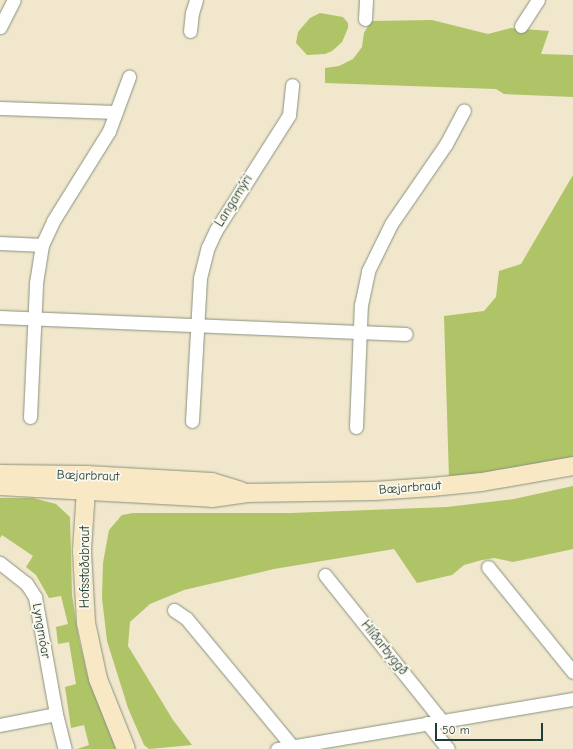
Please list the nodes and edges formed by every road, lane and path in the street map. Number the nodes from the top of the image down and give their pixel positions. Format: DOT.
graph roads {
  1 [pos="14,0"];
  2 [pos="196,0"];
  3 [pos="366,0"];
  4 [pos="538,0"];
  5 [pos="365,18"];
  6 [pos="521,26"];
  7 [pos="0,27"];
  8 [pos="190,31"];
  9 [pos="129,77"];
  10 [pos="292,85"];
  11 [pos="0,108"];
  12 [pos="464,110"];
  13 [pos="116,112"];
  14 [pos="0,243"];
  15 [pos="42,245"];
  16 [pos="0,317"];
  17 [pos="35,318"];
  18 [pos="197,326"];
  19 [pos="360,332"];
  20 [pos="406,334"];
  21 [pos="30,417"];
  22 [pos="192,421"];
  23 [pos="356,427"];
  24 [pos="573,466"];
  25 [pos="0,474"];
  26 [pos="87,483"];
  27 [pos="0,486"];
  28 [pos="0,563"];
  29 [pos="488,567"];
  30 [pos="325,575"];
  31 [pos="174,610"];
  32 [pos="573,672"];
  33 [pos="573,699"];
  34 [pos="56,714"];
  35 [pos="442,721"];
  36 [pos="427,724"];
  37 [pos="0,725"];
  38 [pos="282,748"];
  39 [pos="65,749"];
  40 [pos="126,749"];
  41 [pos="448,749"];
  1 -- 7 [label="street"];
  2 -- 8 [label="street"];
  3 -- 5 [label="street"];
  4 -- 6 [label="street"];
  9 -- 13 [label="street"];
  10 -- 18 [label="street, Langamýri"];
  11 -- 13 [label="street"];
  12 -- 19 [label="street"];
  13 -- 15 [label="street"];
  14 -- 15 [label="street"];
  15 -- 17 [label="street"];
  16 -- 17 [label="street"];
  17 -- 18 [label="street"];
  17 -- 21 [label="street"];
  18 -- 19 [label="street"];
  18 -- 22 [label="street, Langamýri"];
  19 -- 20 [label="street"];
  19 -- 23 [label="street"];
  24 -- 26 [label="street, Bæjarbraut"];
  25 -- 26 [label="street, Bæjarbraut"];
  26 -- 27 [label="street, Bæjarbraut"];
  26 -- 40 [label="street, Hofsstaðabraut"];
  28 -- 34 [label="street, Lyngmóar"];
  29 -- 32 [label="street"];
  30 -- 35 [label="street, Hlíðarbyggð"];
  31 -- 38 [label="street"];
  33 -- 35 [label="street"];
  34 -- 37 [label="street"];
  34 -- 39 [label="street, Lyngmóar"];
  35 -- 36 [label="street"];
  36 -- 38 [label="street"];
  36 -- 41 [label="street"];
}
